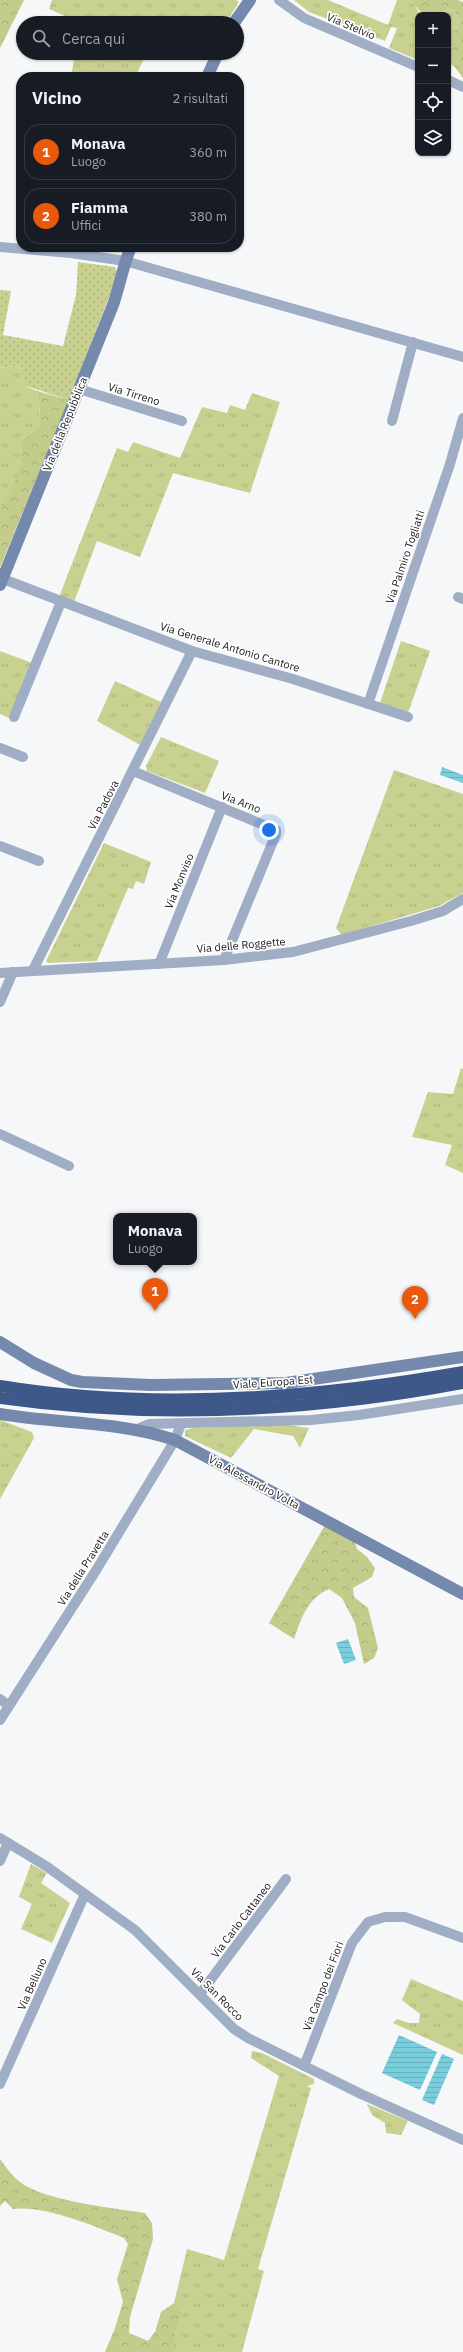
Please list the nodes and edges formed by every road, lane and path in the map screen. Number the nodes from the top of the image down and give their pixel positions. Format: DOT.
graph roads {
  1 [pos="250,0"];
  2 [pos="279,0"];
  3 [pos="239,16"];
  4 [pos="215,60"];
  5 [pos="415,66"];
  6 [pos="209,72"];
  7 [pos="451,81"];
  8 [pos="463,87"];
  9 [pos="0,248"];
  10 [pos="16,249"];
  11 [pos="57,252"];
  12 [pos="129,252"];
  13 [pos="125,261"];
  14 [pos="412,342"];
  15 [pos="463,356"];
  16 [pos="79,389"];
  17 [pos="463,418"];
  18 [pos="182,421"];
  19 [pos="392,421"];
  20 [pos="1,582"];
  21 [pos="61,602"];
  22 [pos="192,651"];
  23 [pos="368,704"];
  24 [pos="14,717"];
  25 [pos="408,717"];
  26 [pos="0,748"];
  27 [pos="23,758"];
  28 [pos="133,771"];
  29 [pos="222,807"];
  30 [pos="0,846"];
  31 [pos="39,861"];
  32 [pos="463,899"];
  33 [pos="224,960"];
  34 [pos="159,964"];
  35 [pos="33,970"];
  36 [pos="13,972"];
  37 [pos="0,973"];
  38 [pos="0,1002"];
  39 [pos="0,1134"];
  40 [pos="69,1166"];
  41 [pos="0,1342"];
  42 [pos="463,1357"];
  43 [pos="463,1372"];
  44 [pos="463,1384"];
  45 [pos="0,1386"];
  46 [pos="0,1398"];
  47 [pos="463,1399"];
  48 [pos="0,1414"];
  49 [pos="181,1424"];
  50 [pos="137,1429"];
  51 [pos="175,1440"];
  52 [pos="463,1594"];
  53 [pos="0,1699"];
  54 [pos="9,1706"];
  55 [pos="0,1720"];
  56 [pos="4,1840"];
  57 [pos="0,1861"];
  58 [pos="286,1879"];
  59 [pos="85,1894"];
  60 [pos="463,1938"];
  61 [pos="200,1994"];
  62 [pos="304,2066"];
  63 [pos="0,2084"];
  64 [pos="463,2140"];
  1 -- 3 [label="street"];
  2 -- 5 [label="street, Via Stelvio"];
  4 -- 6 [label="street"];
  7 -- 8 [label="street"];
  9 -- 10 [label="street"];
  11 -- 13 [label="street"];
  12 -- 13 [label="street, Via della Repubblica"];
  13 -- 14 [label="street"];
  13 -- 16 [label="street, Via della Repubblica"];
  14 -- 15 [label="street"];
  14 -- 19 [label="street"];
  16 -- 18 [label="street, Via Tirreno"];
  16 -- 20 [label="street, Via della Repubblica"];
  17 -- 23 [label="street, Via Palmiro Togliatti"];
  20 -- 21 [label="street, Via Generale Antonio Cantore"];
  21 -- 22 [label="street, Via Generale Antonio Cantore"];
  21 -- 24 [label="street"];
  22 -- 23 [label="street, Via Generale Antonio Cantore"];
  22 -- 28 [label="street, Via Padova"];
  23 -- 25 [label="street, Via Generale Antonio Cantore"];
  26 -- 27 [label="street"];
  28 -- 29 [label="street, Via Arno"];
  28 -- 35 [label="street, Via Padova"];
  29 -- 33 [label="street, Via Arno"];
  29 -- 34 [label="street, Via Monviso"];
  30 -- 31 [label="street"];
  32 -- 33 [label="street, Via delle Roggette"];
  33 -- 34 [label="street, Via delle Roggette"];
  34 -- 35 [label="street, Via delle Roggette"];
  35 -- 36 [label="street, Via delle Roggette"];
  36 -- 37 [label="street, Via delle Roggette"];
  36 -- 38 [label="street"];
  39 -- 40 [label="street"];
  41 -- 42 [label="street, Viale Europa Est"];
  43 -- 45 [label="highway"];
  44 -- 46 [label="highway"];
  47 -- 49 [label="street"];
  48 -- 50 [label="street, Via Alessandro Volta"];
  49 -- 50 [label="street"];
  49 -- 51 [label="street, Via della Pravetta"];
  50 -- 51 [label="street, Via Alessandro Volta"];
  51 -- 52 [label="street, Via Alessandro Volta"];
  51 -- 54 [label="street, Via della Pravetta"];
  53 -- 54 [label="street"];
  54 -- 55 [label="street, Via della Pravetta"];
  56 -- 57 [label="street"];
  56 -- 59 [label="street, Via San Rocco"];
  58 -- 61 [label="street, Via Carlo Cattaneo"];
  59 -- 61 [label="street, Via San Rocco"];
  59 -- 63 [label="street, Via Belluno"];
  60 -- 62 [label="street, Via Campo dei Fiori"];
  61 -- 62 [label="street, Via San Rocco"];
  62 -- 64 [label="street, Via San Rocco"];
}
